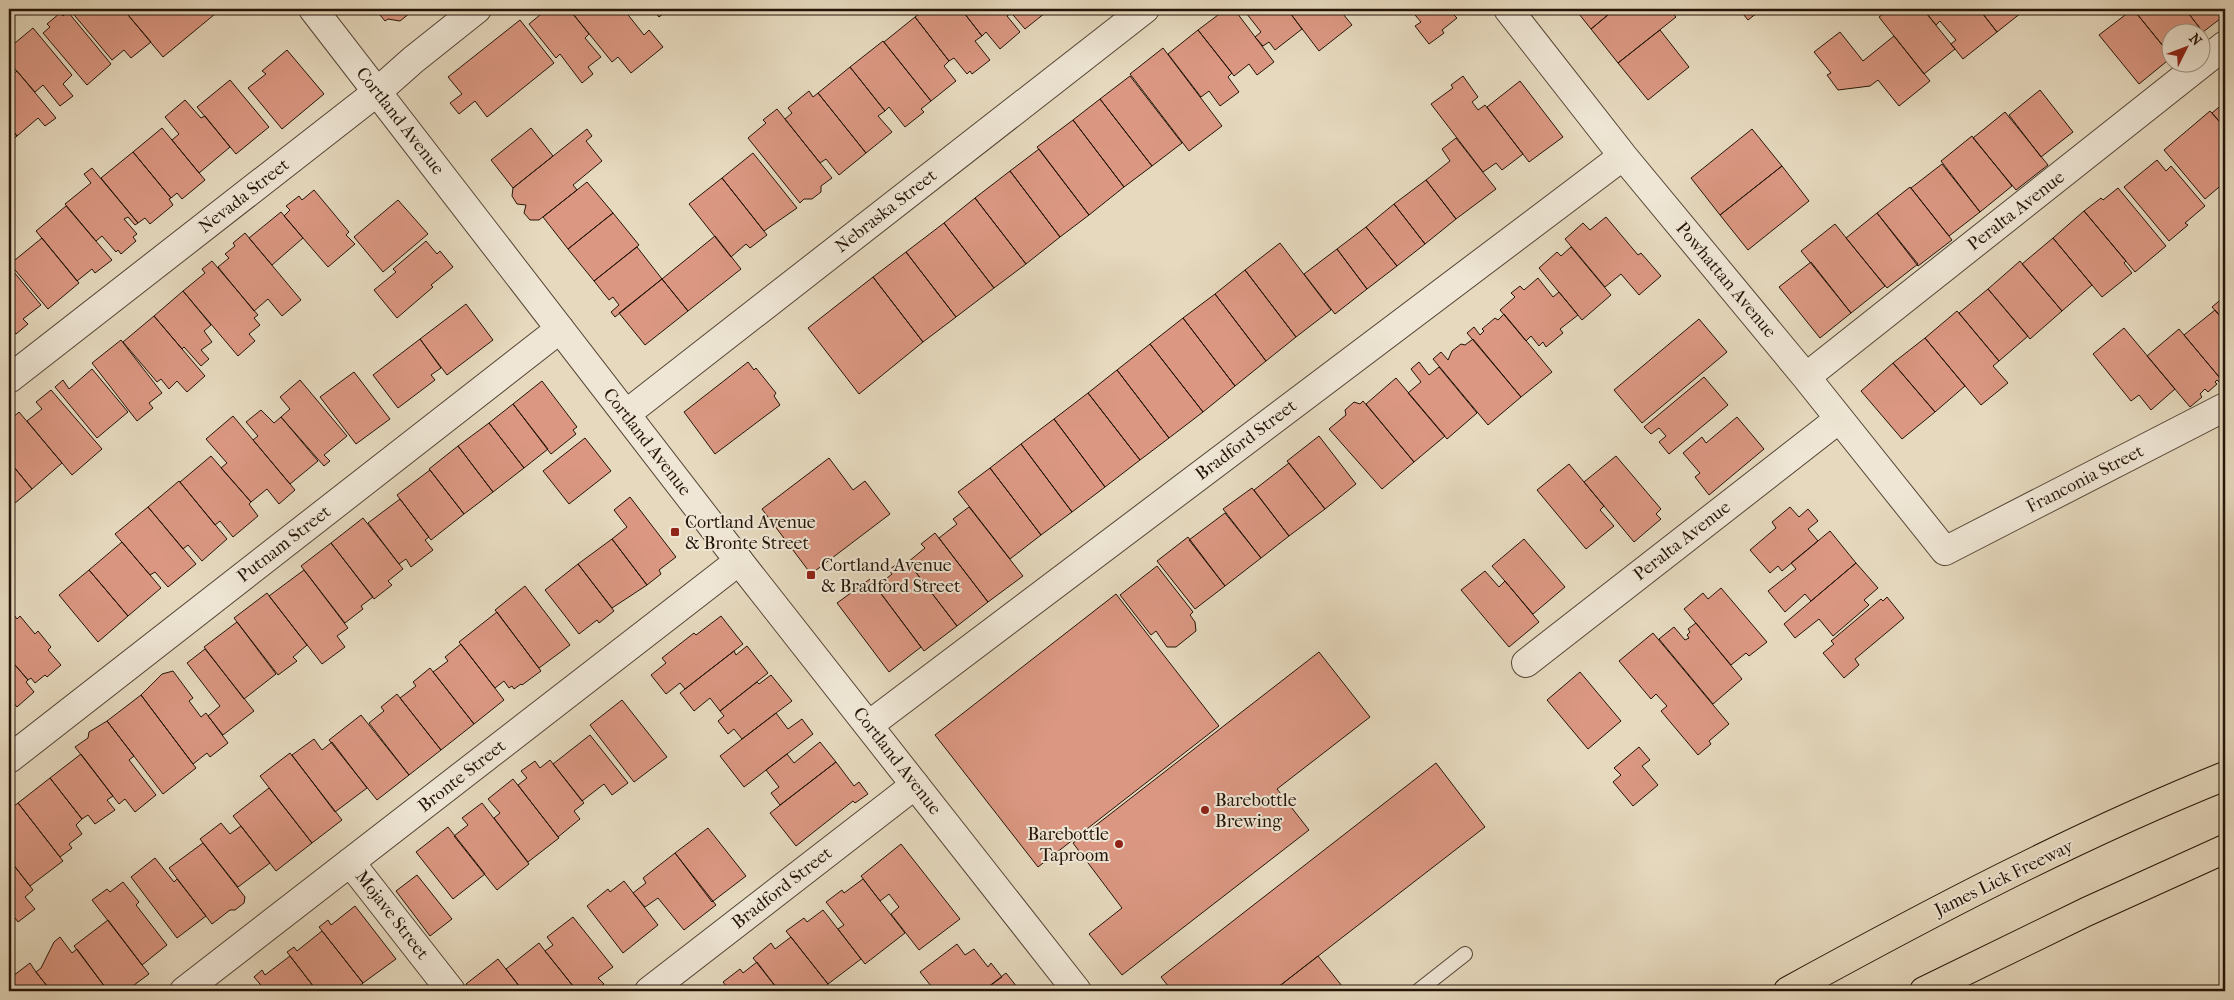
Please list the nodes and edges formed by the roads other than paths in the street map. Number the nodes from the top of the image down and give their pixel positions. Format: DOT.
graph roads {
  1 [pos="312,9"];
  2 [pos="477,9"];
  3 [pos="1145,9"];
  4 [pos="1508,9"];
  5 [pos="2225,45"];
  6 [pos="377,92"];
  7 [pos="1623,156"];
  8 [pos="560,329"];
  9 [pos="1806,377"];
  10 [pos="9,379"];
  11 [pos="2225,406"];
  12 [pos="626,414"];
  13 [pos="1839,418"];
  14 [pos="1945,550"];
  15 [pos="739,561"];
  16 [pos="1526,663"];
  17 [pos="868,725"];
  18 [pos="9,759"];
  19 [pos="2225,776"];
  20 [pos="915,785"];
  21 [pos="2225,849"];
  22 [pos="350,862"];
  23 [pos="2016,946"];
  24 [pos="1465,954"];
  25 [pos="184,991"];
  26 [pos="451,991"];
  27 [pos="649,991"];
  28 [pos="1077,991"];
  29 [pos="1418,991"];
  30 [pos="1788,991"];
  31 [pos="1924,991"];
  32 [pos="1953,991"];
  1 -- 6 [label="street, Cortland Avenue"];
  2 -- 6 [label="street, Nevada Street"];
  3 -- 12 [label="street, Nebraska Street"];
  4 -- 7 [label="street, Powhattan Avenue"];
  5 -- 9 [label="street, Peralta Avenue"];
  6 -- 8 [label="street, Cortland Avenue"];
  6 -- 10 [label="street, Nevada Street"];
  7 -- 9 [label="street, Powhattan Avenue"];
  7 -- 17 [label="street, Bradford Street"];
  8 -- 12 [label="street, Cortland Avenue"];
  8 -- 18 [label="street, Putnam Street"];
  9 -- 13 [label="street, Powhattan Avenue"];
  11 -- 14 [label="street, Franconia Street"];
  12 -- 15 [label="street, Cortland Avenue"];
  13 -- 14 [label="street, Powhattan Avenue"];
  13 -- 16 [label="street, Peralta Avenue"];
  15 -- 17 [label="street, Cortland Avenue"];
  15 -- 22 [label="street, Bronte Street"];
  17 -- 20 [label="street, Cortland Avenue"];
  19 -- 30 [label="highway, James Lick Freeway"];
  20 -- 27 [label="street, Bradford Street"];
  20 -- 28 [label="street, Cortland Avenue"];
  21 -- 23 [label="highway"];
  22 -- 25 [label="street, Bronte Street"];
  22 -- 26 [label="street, Mojave Street"];
  23 -- 31 [label="highway"];
  23 -- 32 [label="highway"];
  24 -- 29 [label="lane"];
}
